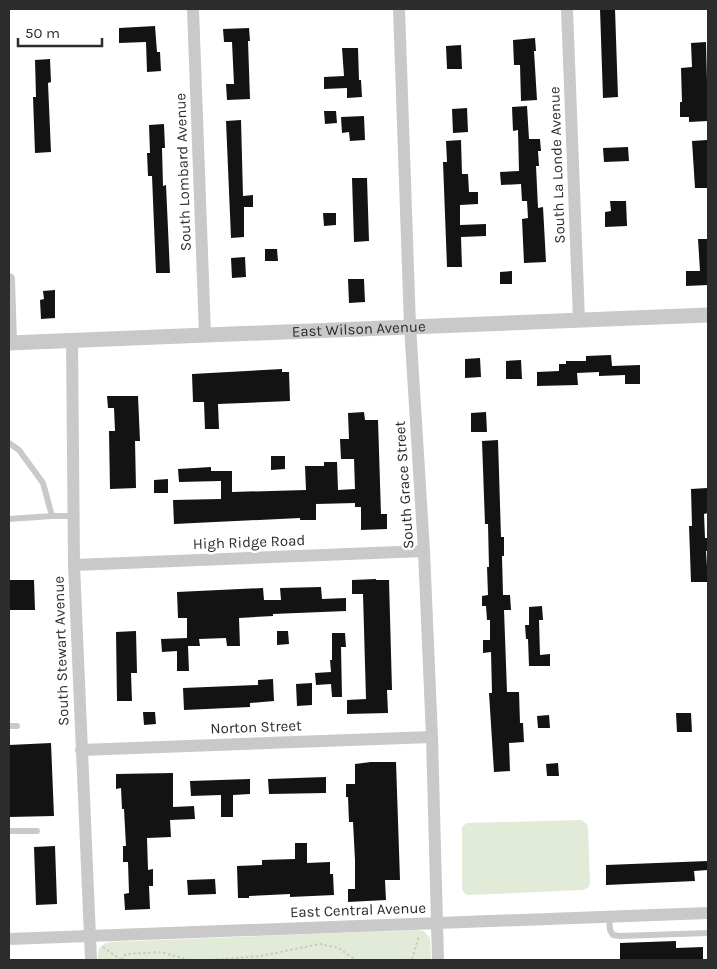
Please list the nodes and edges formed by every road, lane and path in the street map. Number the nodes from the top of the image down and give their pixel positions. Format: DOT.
graph roads {
  1 [pos="193,9"];
  2 [pos="399,9"];
  3 [pos="567,9"];
  4 [pos="9,279"];
  5 [pos="708,315"];
  6 [pos="579,320"];
  7 [pos="410,326"];
  8 [pos="204,334"];
  9 [pos="72,339"];
  10 [pos="10,342"];
  11 [pos="9,443"];
  12 [pos="52,516"];
  13 [pos="74,516"];
  14 [pos="9,519"];
  15 [pos="424,551"];
  16 [pos="74,565"];
  17 [pos="9,726"];
  18 [pos="17,726"];
  19 [pos="432,737"];
  20 [pos="82,750"];
  21 [pos="37,830"];
  22 [pos="9,831"];
  23 [pos="708,913"];
  24 [pos="609,917"];
  25 [pos="436,923"];
  26 [pos="420,924"];
  27 [pos="708,933"];
  28 [pos="95,936"];
  29 [pos="9,939"];
  30 [pos="91,960"];
  31 [pos="121,960"];
  32 [pos="188,960"];
  33 [pos="211,960"];
  34 [pos="357,960"];
  35 [pos="407,960"];
  36 [pos="412,960"];
  37 [pos="438,960"];
  1 -- 8 [label="street, South Lombard Avenue"];
  2 -- 7 [label="street, South Grace Street"];
  3 -- 6 [label="street, South La Londe Avenue"];
  4 -- 10 [label="street"];
  5 -- 6 [label="street, East Wilson Avenue"];
  6 -- 7 [label="street, East Wilson Avenue"];
  7 -- 8 [label="street, East Wilson Avenue"];
  7 -- 15 [label="street, South Grace Street"];
  8 -- 9 [label="street, East Wilson Avenue"];
  9 -- 10 [label="street, East Wilson Avenue"];
  9 -- 13 [label="street, South Stewart Avenue"];
  11 -- 12 [label="lane"];
  12 -- 13 [label="lane"];
  12 -- 14 [label="lane"];
  13 -- 16 [label="street, South Stewart Avenue"];
  15 -- 16 [label="street, High Ridge Road"];
  15 -- 19 [label="street, South Grace Street"];
  16 -- 20 [label="street, South Stewart Avenue"];
  17 -- 18 [label="lane"];
  19 -- 20 [label="street, Norton Street"];
  19 -- 25 [label="street, South Grace Street"];
  20 -- 28 [label="street, South Stewart Avenue"];
  21 -- 22 [label="lane"];
  23 -- 24 [label="street, East Central Avenue"];
  24 -- 25 [label="street, East Central Avenue"];
  24 -- 27 [label="lane"];
  25 -- 26 [label="street, East Central Avenue"];
  25 -- 37 [label="street, South Grace Street"];
  26 -- 28 [label="street, East Central Avenue"];
  26 -- 36 [label="path"];
  28 -- 29 [label="street, East Central Avenue"];
  28 -- 30 [label="street, South Stewart Avenue"];
  28 -- 31 [label="path"];
  31 -- 32 [label="path"];
  33 -- 34 [label="path"];
  35 -- 36 [label="path"];
}
